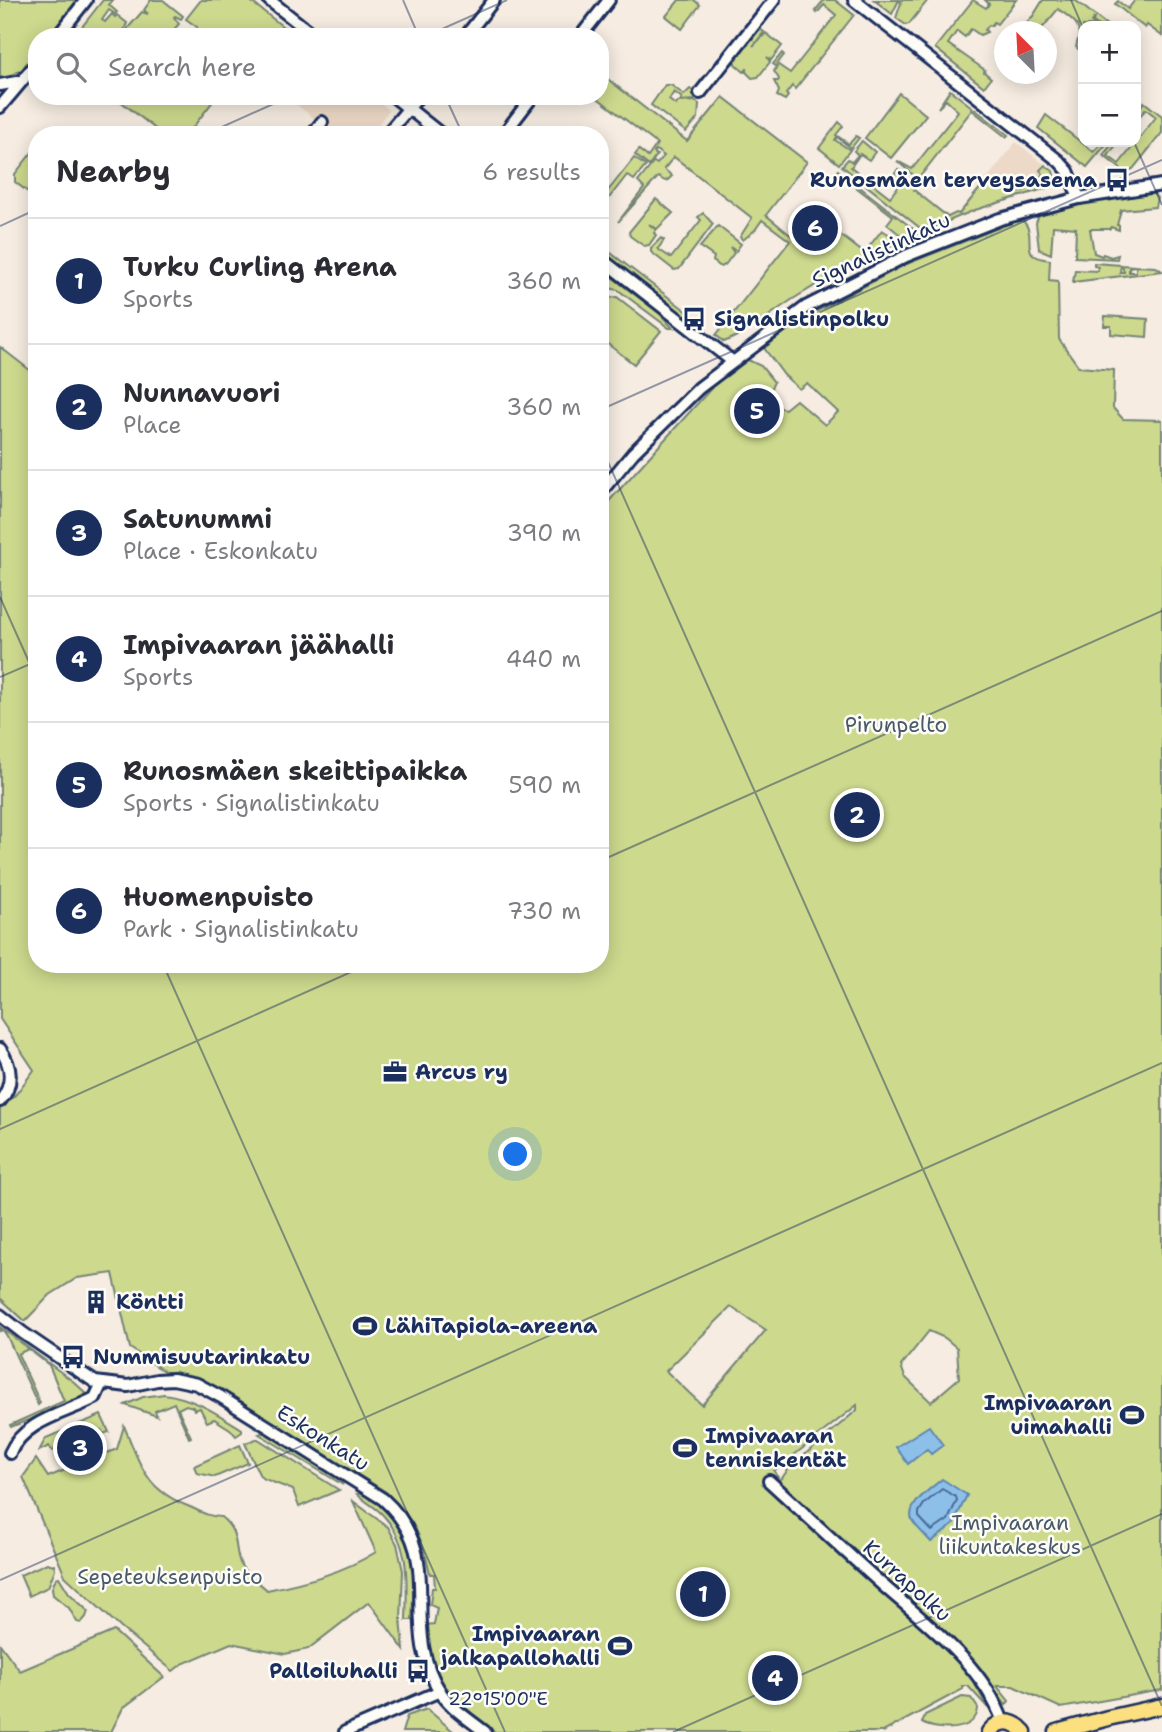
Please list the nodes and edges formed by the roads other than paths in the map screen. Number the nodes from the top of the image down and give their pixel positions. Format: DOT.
graph roads {
  1 [pos="86,0"];
  2 [pos="269,0"];
  3 [pos="494,0"];
  4 [pos="609,0"];
  5 [pos="774,0"];
  6 [pos="854,0"];
  7 [pos="64,28"];
  8 [pos="305,28"];
  9 [pos="472,28"];
  10 [pos="587,28"];
  11 [pos="28,73"];
  12 [pos="22,80"];
  13 [pos="0,85"];
  14 [pos="700,93"];
  15 [pos="404,105"];
  16 [pos="411,105"];
  17 [pos="526,105"];
  18 [pos="0,107"];
  19 [pos="408,108"];
  20 [pos="322,122"];
  21 [pos="319,126"];
  22 [pos="393,126"];
  23 [pos="431,126"];
  24 [pos="510,126"];
  25 [pos="1162,186"];
  26 [pos="1079,198"];
  27 [pos="609,265"];
  28 [pos="733,361"];
  29 [pos="609,482"];
  30 [pos="1,1051"];
  31 [pos="0,1101"];
  32 [pos="0,1315"];
  33 [pos="102,1383"];
  34 [pos="10,1453"];
  35 [pos="769,1481"];
  36 [pos="440,1691"];
  37 [pos="1162,1706"];
  38 [pos="1003,1722"];
  39 [pos="345,1732"];
  40 [pos="485,1732"];
  41 [pos="989,1732"];
  42 [pos="1024,1732"];
  43 [pos="1057,1732"];
  1 -- 7 [label="street"];
  2 -- 8 [label="street"];
  3 -- 9 [label="street"];
  4 -- 10 [label="street"];
  5 -- 14 [label="street"];
  6 -- 26 [label="street"];
  11 -- 12 [label="street"];
  12 -- 13 [label="street"];
  12 -- 18 [label="street"];
  15 -- 19 [label="street"];
  16 -- 19 [label="street"];
  17 -- 24 [label="street"];
  19 -- 22 [label="street"];
  19 -- 23 [label="street"];
  20 -- 21 [label="street"];
  25 -- 26 [label="street, Signalistinkatu"];
  26 -- 28 [label="street, Signalistinkatu"];
  27 -- 28 [label="street"];
  28 -- 29 [label="street, Signalistinkatu"];
  30 -- 31 [label="street"];
  32 -- 33 [label="street"];
  33 -- 34 [label="street"];
  33 -- 36 [label="street, Eskonkatu"];
  35 -- 38 [label="street, Kurrapolku"];
  36 -- 39 [label="street"];
  36 -- 40 [label="street, Eskonkatu"];
  37 -- 43 [label="main road"];
  38 -- 41 [label="main road"];
  38 -- 42 [label="main road"];
}
